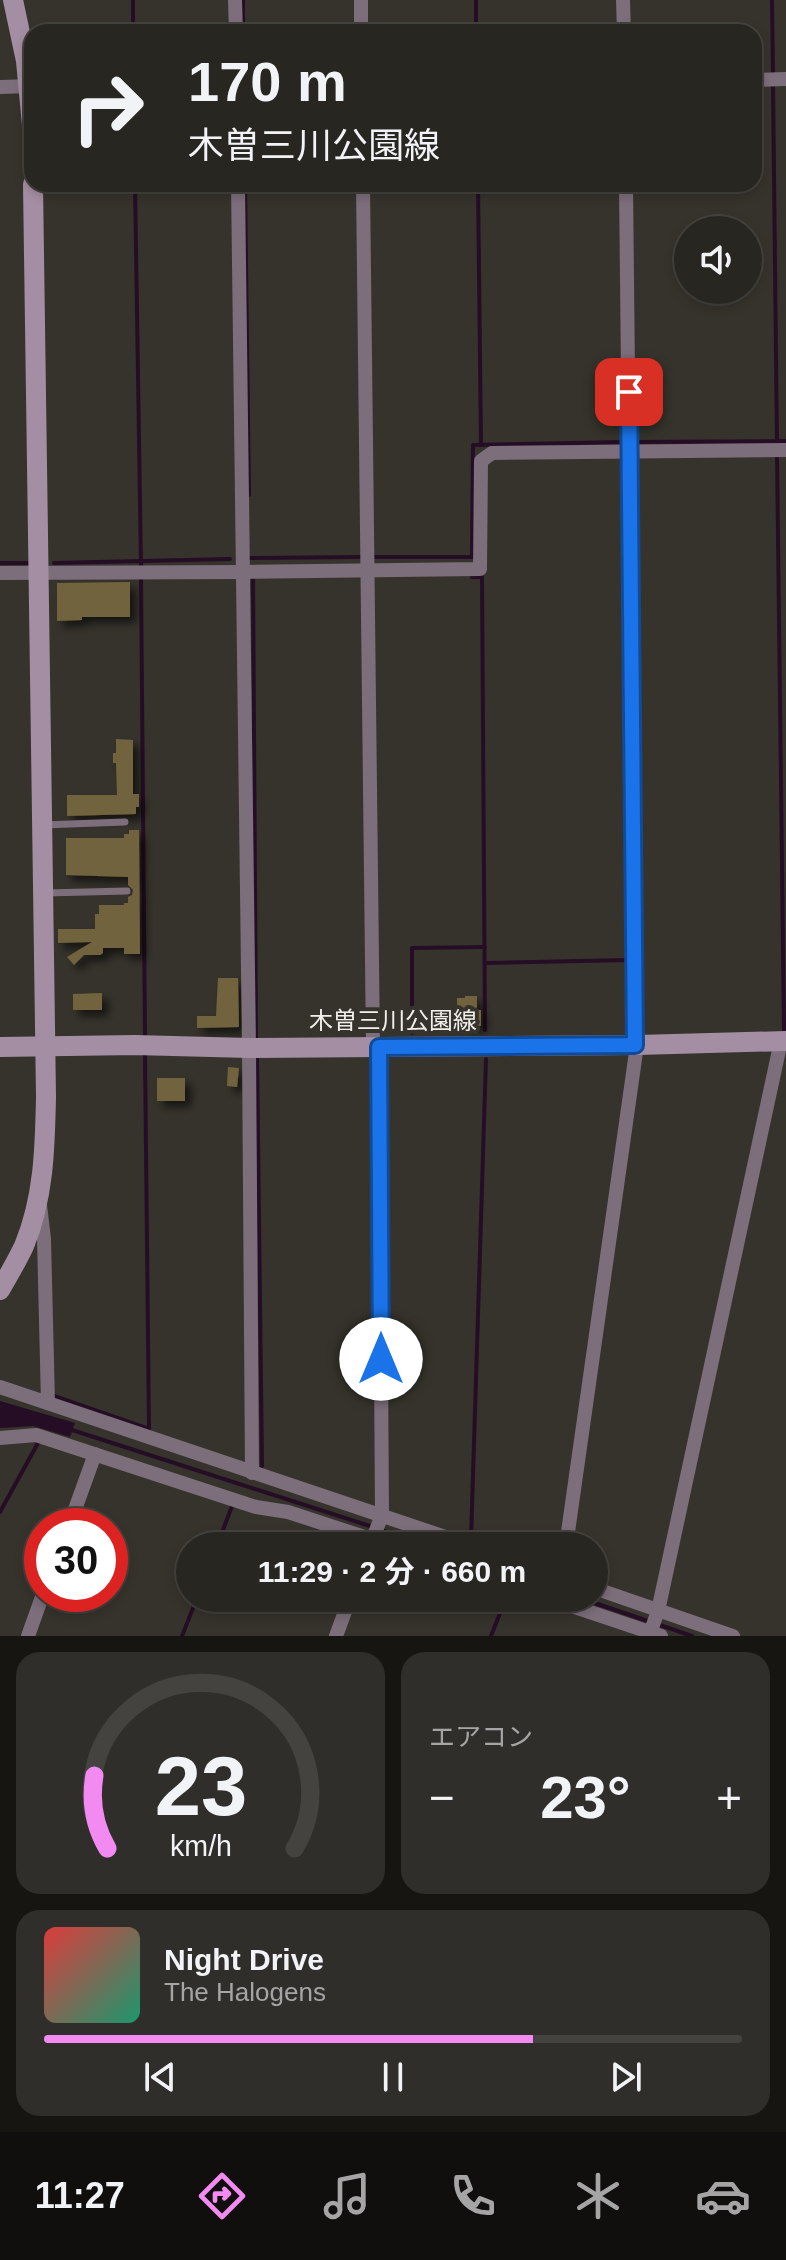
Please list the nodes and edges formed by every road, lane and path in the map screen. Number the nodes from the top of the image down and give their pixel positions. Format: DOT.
graph roads {
  1 [pos="13,0"];
  2 [pos="235,0"];
  3 [pos="361,0"];
  4 [pos="623,0"];
  5 [pos="236,24"];
  6 [pos="361,24"];
  7 [pos="624,24"];
  8 [pos="24,53"];
  9 [pos="786,79"];
  10 [pos="762,80"];
  11 [pos="24,86"];
  12 [pos="0,87"];
  13 [pos="33,192"];
  14 [pos="238,192"];
  15 [pos="363,192"];
  16 [pos="626,192"];
  17 [pos="786,450"];
  18 [pos="630,451"];
  19 [pos="367,571"];
  20 [pos="38,572"];
  21 [pos="243,572"];
  22 [pos="0,573"];
  23 [pos="125,822"];
  24 [pos="41,825"];
  25 [pos="127,891"];
  26 [pos="42,893"];
  27 [pos="784,1041"];
  28 [pos="636,1045"];
  29 [pos="0,1047"];
  30 [pos="44,1047"];
  31 [pos="376,1047"];
  32 [pos="249,1048"];
  33 [pos="39,1193"];
  34 [pos="0,1290"];
  35 [pos="0,1387"];
  36 [pos="48,1403"];
  37 [pos="0,1438"];
  38 [pos="95,1454"];
  39 [pos="252,1473"];
  40 [pos="76,1508"];
  41 [pos="381,1518"];
  42 [pos="346,1532"];
  43 [pos="376,1532"];
  44 [pos="426,1532"];
  45 [pos="568,1532"];
  46 [pos="608,1593"];
  47 [pos="37,1612"];
  48 [pos="345,1612"];
  49 [pos="589,1612"];
  50 [pos="658,1612"];
  51 [pos="653,1634"];
  52 [pos="28,1636"];
  53 [pos="336,1636"];
  54 [pos="733,1636"];
  1 -- 8 [label="street"];
  2 -- 5 [label="street"];
  3 -- 6 [label="street"];
  4 -- 7 [label="street"];
  9 -- 10 [label="street"];
  11 -- 12 [label="street"];
  13 -- 20 [label="street"];
  14 -- 21 [label="street"];
  15 -- 19 [label="street"];
  16 -- 18 [label="street"];
  17 -- 18 [label="street"];
  18 -- 19 [label="street"];
  18 -- 28 [label="street"];
  19 -- 21 [label="street"];
  19 -- 31 [label="street"];
  20 -- 21 [label="street"];
  20 -- 22 [label="street"];
  20 -- 24 [label="street"];
  21 -- 32 [label="street"];
  23 -- 24 [label="lane"];
  24 -- 26 [label="street"];
  25 -- 26 [label="lane"];
  26 -- 30 [label="street"];
  27 -- 28 [label="street, 木曽三川公園線"];
  27 -- 50 [label="street"];
  28 -- 31 [label="street, 木曽三川公園線"];
  28 -- 45 [label="street"];
  29 -- 30 [label="street, 木曽三川公園線"];
  30 -- 32 [label="street, 木曽三川公園線"];
  30 -- 33 [label="street"];
  31 -- 32 [label="street, 木曽三川公園線"];
  31 -- 41 [label="street"];
  32 -- 39 [label="street"];
  33 -- 34 [label="street"];
  33 -- 36 [label="street"];
  35 -- 36 [label="street"];
  36 -- 39 [label="street"];
  37 -- 38 [label="street"];
  38 -- 40 [label="street"];
  38 -- 42 [label="street"];
  39 -- 41 [label="street"];
  41 -- 43 [label="street"];
  41 -- 44 [label="street"];
  46 -- 50 [label="street"];
  47 -- 52 [label="street"];
  48 -- 53 [label="street"];
  49 -- 51 [label="street"];
  50 -- 51 [label="street"];
  50 -- 54 [label="street"];
}
